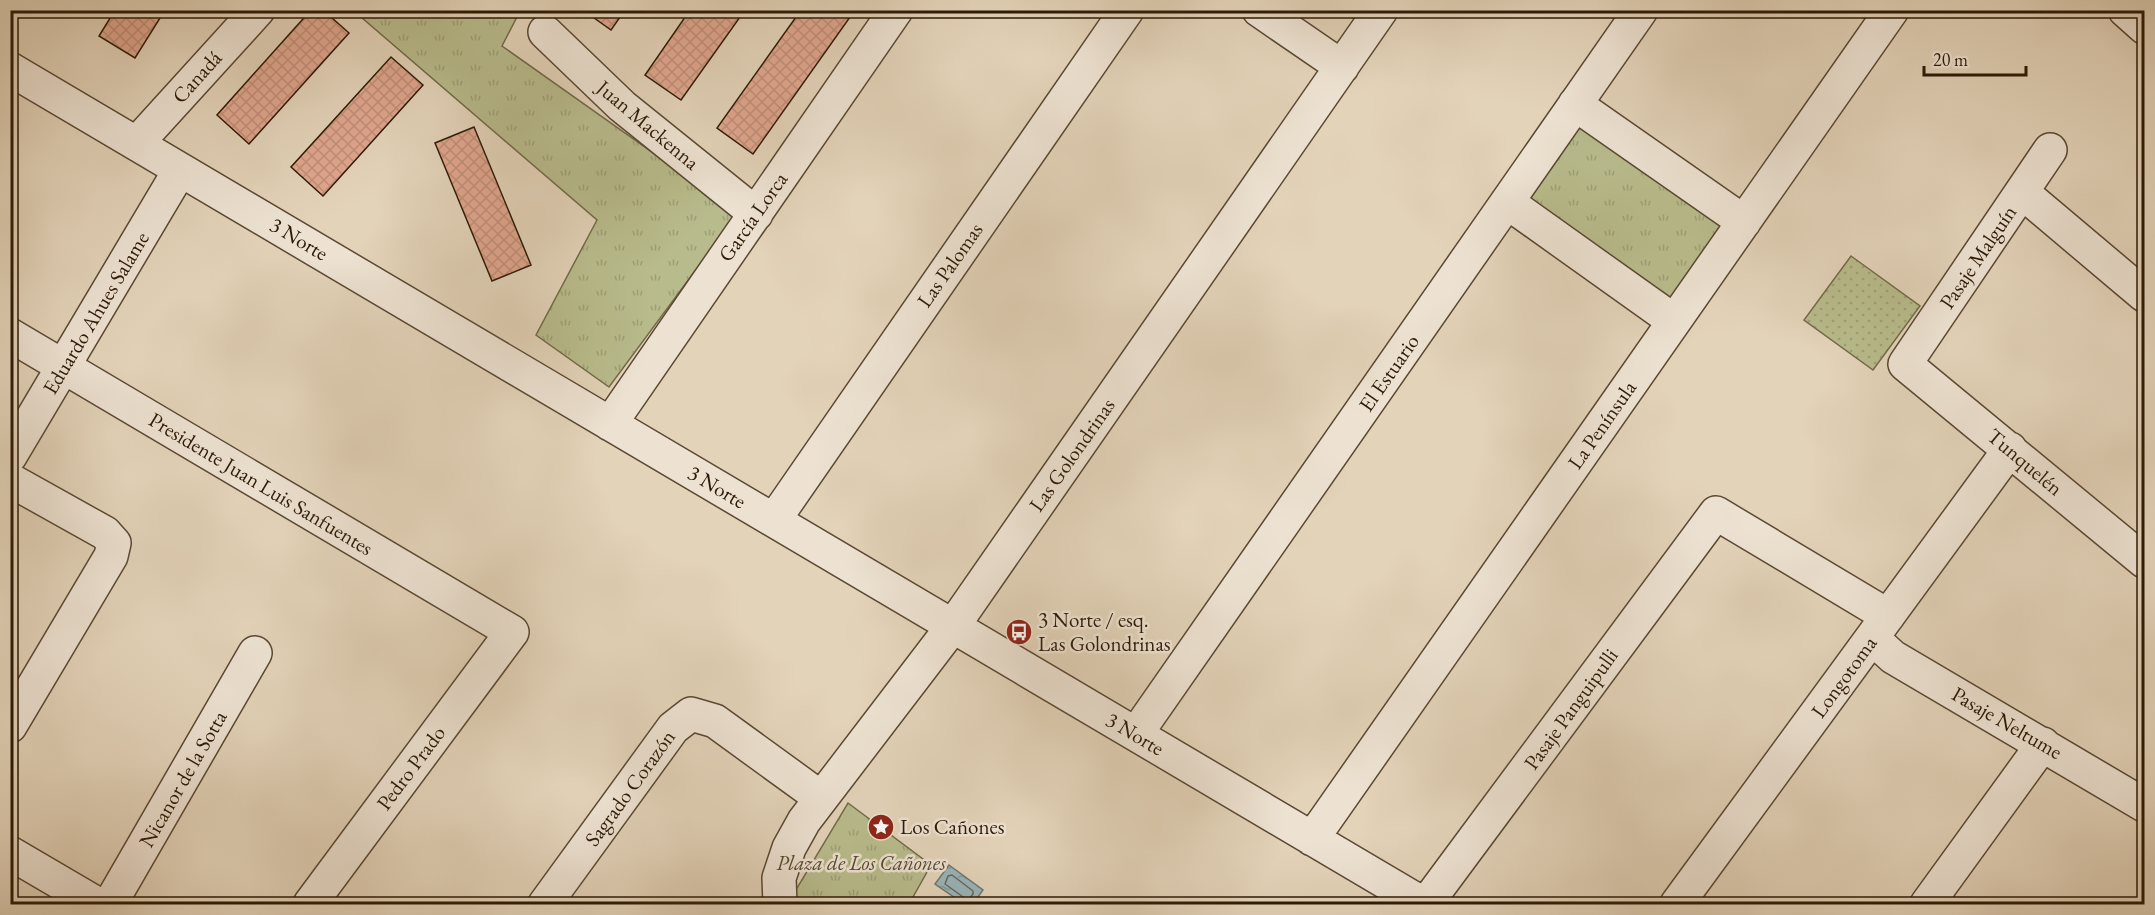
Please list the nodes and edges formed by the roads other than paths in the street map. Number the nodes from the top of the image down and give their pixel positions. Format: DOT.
graph roads {
  1 [pos="258,10"];
  2 [pos="896,10"];
  3 [pos="1127,10"];
  4 [pos="1259,10"];
  5 [pos="1381,10"];
  6 [pos="1641,10"];
  7 [pos="1892,10"];
  8 [pos="2125,10"];
  9 [pos="2145,27"];
  10 [pos="545,32"];
  11 [pos="1342,67"];
  12 [pos="10,69"];
  13 [pos="1575,104"];
  14 [pos="137,143"];
  15 [pos="2050,150"];
  16 [pos="180,170"];
  17 [pos="2022,192"];
  18 [pos="1507,202"];
  19 [pos="756,214"];
  20 [pos="1744,222"];
  21 [pos="2145,295"];
  22 [pos="1674,321"];
  23 [pos="10,334"];
  24 [pos="1905,364"];
  25 [pos="64,367"];
  26 [pos="610,424"];
  27 [pos="2010,449"];
  28 [pos="10,456"];
  29 [pos="10,480"];
  30 [pos="1716,513"];
  31 [pos="774,520"];
  32 [pos="2145,561"];
  33 [pos="952,626"];
  34 [pos="1880,627"];
  35 [pos="512,632"];
  36 [pos="255,653"];
  37 [pos="10,726"];
  38 [pos="1136,734"];
  39 [pos="2043,744"];
  40 [pos="821,798"];
  41 [pos="2145,805"];
  42 [pos="1312,839"];
  43 [pos="10,853"];
  44 [pos="97,904"];
  45 [pos="110,904"];
  46 [pos="310,904"];
  47 [pos="545,904"];
  48 [pos="780,904"];
  49 [pos="1425,904"];
  50 [pos="1677,904"];
  51 [pos="1927,904"];
  1 -- 14 [label="street, Canadá"];
  2 -- 19 [label="street, García Lorca"];
  3 -- 31 [label="street, Las Palomas"];
  4 -- 11 [label="street"];
  5 -- 11 [label="street, Las Golondrinas"];
  6 -- 13 [label="street, El Estuario"];
  7 -- 20 [label="street, La Península"];
  8 -- 9 [label="street"];
  10 -- 19 [label="street, Juan Mackenna"];
  11 -- 33 [label="street, Las Golondrinas"];
  12 -- 14 [label="street, 3 Norte"];
  13 -- 18 [label="street, El Estuario"];
  13 -- 20 [label="street"];
  14 -- 16 [label="street, 3 Norte"];
  15 -- 17 [label="street, Pasaje Malguín"];
  16 -- 25 [label="street, Eduardo Ahues Salame"];
  16 -- 26 [label="street, 3 Norte"];
  17 -- 21 [label="street"];
  17 -- 24 [label="street, Pasaje Malguín"];
  18 -- 22 [label="street"];
  18 -- 38 [label="street, El Estuario"];
  19 -- 26 [label="street, García Lorca"];
  20 -- 22 [label="street, La Península"];
  22 -- 42 [label="street, La Península"];
  23 -- 25 [label="street, Presidente Juan Luis Sanfuentes"];
  24 -- 27 [label="street, Tunquelén"];
  25 -- 28 [label="street, Eduardo Ahues Salame"];
  25 -- 35 [label="street, Presidente Juan Luis Sanfuentes"];
  26 -- 31 [label="street, 3 Norte"];
  27 -- 32 [label="street, Tunquelén"];
  27 -- 34 [label="street, Longotoma"];
  29 -- 37 [label="street"];
  30 -- 34 [label="street, Pasaje Neltume"];
  30 -- 49 [label="street, Pasaje Panguipulli"];
  31 -- 33 [label="street, 3 Norte"];
  33 -- 38 [label="street, 3 Norte"];
  33 -- 40 [label="street, Las Golondrinas"];
  34 -- 39 [label="street, Pasaje Neltume"];
  34 -- 50 [label="street, Longotoma"];
  35 -- 46 [label="street, Pedro Prado"];
  36 -- 45 [label="street, Nicanor de la Sotta"];
  38 -- 42 [label="street, 3 Norte"];
  39 -- 41 [label="street, Pasaje Neltume"];
  39 -- 51 [label="street"];
  40 -- 47 [label="street, Sagrado Corazón"];
  40 -- 48 [label="street, Las Golondrinas"];
  42 -- 49 [label="street, 3 Norte"];
  43 -- 44 [label="street"];
}
